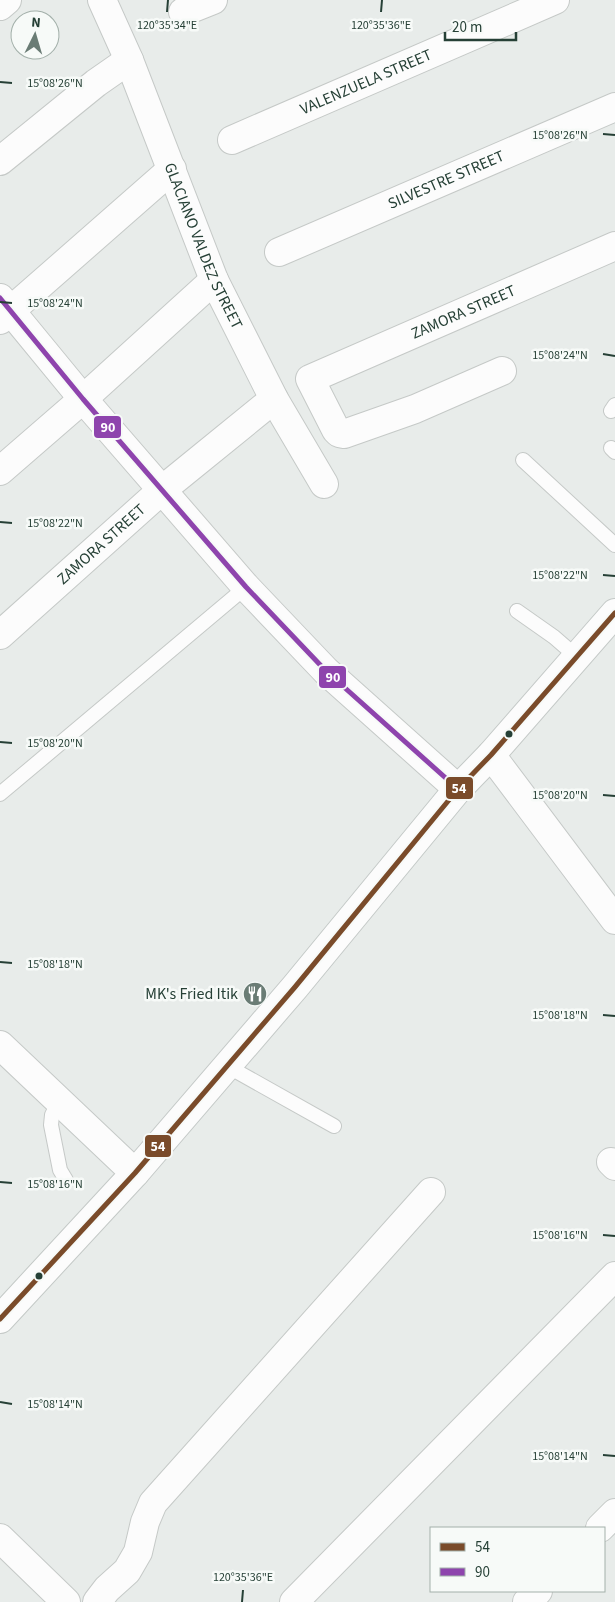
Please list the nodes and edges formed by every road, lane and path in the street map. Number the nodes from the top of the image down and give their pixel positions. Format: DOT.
graph roads {
  1 [pos="7,0"];
  2 [pos="102,0"];
  3 [pos="213,0"];
  4 [pos="555,0"];
  5 [pos="0,6"];
  6 [pos="183,12"];
  7 [pos="129,60"];
  8 [pos="615,107"];
  9 [pos="232,140"];
  10 [pos="0,161"];
  11 [pos="172,169"];
  12 [pos="615,246"];
  13 [pos="279,252"];
  14 [pos="214,280"];
  15 [pos="4,310"];
  16 [pos="502,371"];
  17 [pos="83,398"];
  18 [pos="274,399"];
  19 [pos="523,460"];
  20 [pos="0,471"];
  21 [pos="324,484"];
  22 [pos="162,490"];
  23 [pos="615,544"];
  24 [pos="246,587"];
  25 [pos="517,611"];
  26 [pos="615,613"];
  27 [pos="0,635"];
  28 [pos="577,657"];
  29 [pos="491,755"];
  30 [pos="458,789"];
  31 [pos="0,794"];
  32 [pos="615,920"];
  33 [pos="0,1045"];
  34 [pos="227,1066"];
  35 [pos="59,1101"];
  36 [pos="334,1126"];
  37 [pos="135,1173"];
  38 [pos="66,1180"];
  39 [pos="431,1192"];
  40 [pos="615,1276"];
  41 [pos="0,1320"];
  42 [pos="615,1514"];
  43 [pos="601,1527"];
  44 [pos="0,1538"];
  45 [pos="537,1592"];
  46 [pos="66,1602"];
  47 [pos="97,1602"];
  48 [pos="294,1602"];
  49 [pos="527,1602"];
  1 -- 5 [label="street"];
  2 -- 7 [label="street, GLACIANO VALDEZ STREET"];
  3 -- 6 [label="street"];
  4 -- 9 [label="street, VALENZUELA STREET"];
  7 -- 10 [label="street"];
  7 -- 11 [label="street, GLACIANO VALDEZ STREET"];
  8 -- 13 [label="street, SILVESTRE STREET"];
  11 -- 14 [label="street, GLACIANO VALDEZ STREET"];
  11 -- 15 [label="street"];
  12 -- 16 [label="street, ZAMORA STREET"];
  14 -- 17 [label="street"];
  14 -- 18 [label="street, GLACIANO VALDEZ STREET"];
  15 -- 17 [label="street"];
  17 -- 20 [label="street"];
  17 -- 22 [label="street"];
  18 -- 21 [label="street, GLACIANO VALDEZ STREET"];
  18 -- 22 [label="street, ZAMORA STREET"];
  19 -- 23 [label="lane"];
  22 -- 24 [label="street"];
  22 -- 27 [label="street, ZAMORA STREET"];
  24 -- 30 [label="street"];
  24 -- 31 [label="lane"];
  25 -- 28 [label="lane"];
  26 -- 28 [label="street"];
  28 -- 29 [label="street"];
  29 -- 30 [label="street"];
  29 -- 32 [label="street"];
  30 -- 34 [label="street"];
  33 -- 35 [label="street"];
  34 -- 36 [label="lane"];
  34 -- 37 [label="street"];
  35 -- 37 [label="street"];
  35 -- 38 [label="lane"];
  37 -- 41 [label="street"];
  39 -- 47 [label="street"];
  40 -- 48 [label="street"];
  42 -- 43 [label="street"];
  44 -- 46 [label="street"];
  45 -- 49 [label="street"];
}
